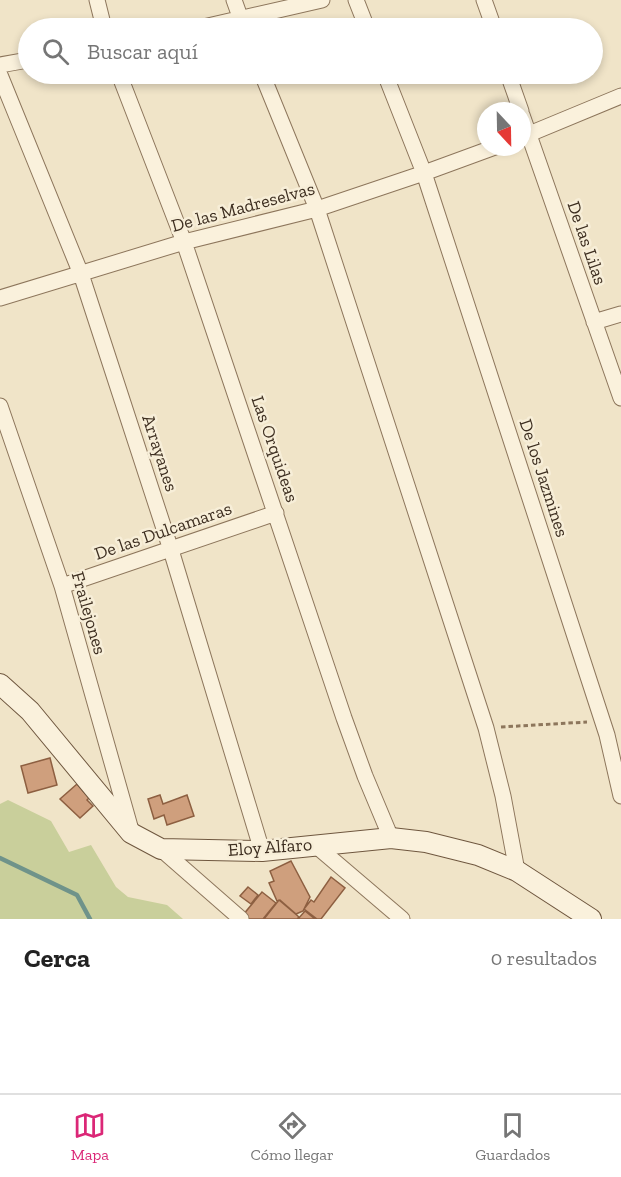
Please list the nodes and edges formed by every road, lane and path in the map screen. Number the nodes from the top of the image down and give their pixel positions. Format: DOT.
graph roads {
  1 [pos="97,0"];
  2 [pos="234,0"];
  3 [pos="322,0"];
  4 [pos="356,0"];
  5 [pos="484,0"];
  6 [pos="102,18"];
  7 [pos="240,18"];
  8 [pos="262,18"];
  9 [pos="363,18"];
  10 [pos="490,18"];
  11 [pos="18,62"];
  12 [pos="0,65"];
  13 [pos="0,75"];
  14 [pos="123,84"];
  15 [pos="266,84"];
  16 [pos="389,84"];
  17 [pos="511,84"];
  18 [pos="621,96"];
  19 [pos="517,102"];
  20 [pos="531,134"];
  21 [pos="531,152"];
  22 [pos="477,154"];
  23 [pos="424,173"];
  24 [pos="317,209"];
  25 [pos="184,242"];
  26 [pos="81,274"];
  27 [pos="0,298"];
  28 [pos="621,314"];
  29 [pos="594,322"];
  30 [pos="621,398"];
  31 [pos="0,406"];
  32 [pos="276,513"];
  33 [pos="171,550"];
  34 [pos="62,586"];
  35 [pos="0,684"];
  36 [pos="602,722"];
  37 [pos="486,728"];
  38 [pos="621,796"];
  39 [pos="132,833"];
  40 [pos="391,838"];
  41 [pos="314,844"];
  42 [pos="161,849"];
  43 [pos="262,851"];
  44 [pos="517,871"];
  45 [pos="241,919"];
  46 [pos="402,919"];
  47 [pos="591,919"];
  1 -- 6 [label="street"];
  2 -- 7 [label="street"];
  3 -- 8 [label="street"];
  4 -- 9 [label="street"];
  5 -- 10 [label="street"];
  11 -- 12 [label="street"];
  13 -- 26 [label="street, Arrayanes"];
  14 -- 25 [label="street, Las Orquideas"];
  15 -- 24 [label="street"];
  16 -- 23 [label="street, De los Jazmines"];
  17 -- 19 [label="street, De las Lilas"];
  18 -- 20 [label="street"];
  21 -- 29 [label="street, De las Lilas"];
  22 -- 23 [label="street, De las Madreselvas"];
  23 -- 24 [label="street, De las Madreselvas"];
  23 -- 36 [label="street, De los Jazmines"];
  24 -- 25 [label="street, De las Madreselvas"];
  24 -- 37 [label="street"];
  25 -- 26 [label="street, De las Madreselvas"];
  25 -- 32 [label="street, Las Orquideas"];
  26 -- 27 [label="street, De las Madreselvas"];
  26 -- 33 [label="street, Arrayanes"];
  28 -- 29 [label="street"];
  29 -- 30 [label="street, De las Lilas"];
  31 -- 34 [label="street, Frailejones"];
  32 -- 33 [label="street, De las Dulcamaras"];
  32 -- 40 [label="street, Las Orquideas"];
  33 -- 34 [label="street, De las Dulcamaras"];
  33 -- 43 [label="street, Arrayanes"];
  34 -- 39 [label="street, Frailejones"];
  35 -- 39 [label="street, Eloy Alfaro"];
  36 -- 37 [label="path"];
  36 -- 38 [label="street, De los Jazmines"];
  37 -- 44 [label="street"];
  39 -- 42 [label="street, Eloy Alfaro"];
  40 -- 41 [label="street, Eloy Alfaro"];
  40 -- 44 [label="street, Eloy Alfaro"];
  41 -- 43 [label="street, Eloy Alfaro"];
  41 -- 46 [label="street"];
  42 -- 43 [label="street, Eloy Alfaro"];
  42 -- 45 [label="street"];
  44 -- 47 [label="street, Eloy Alfaro"];
}
